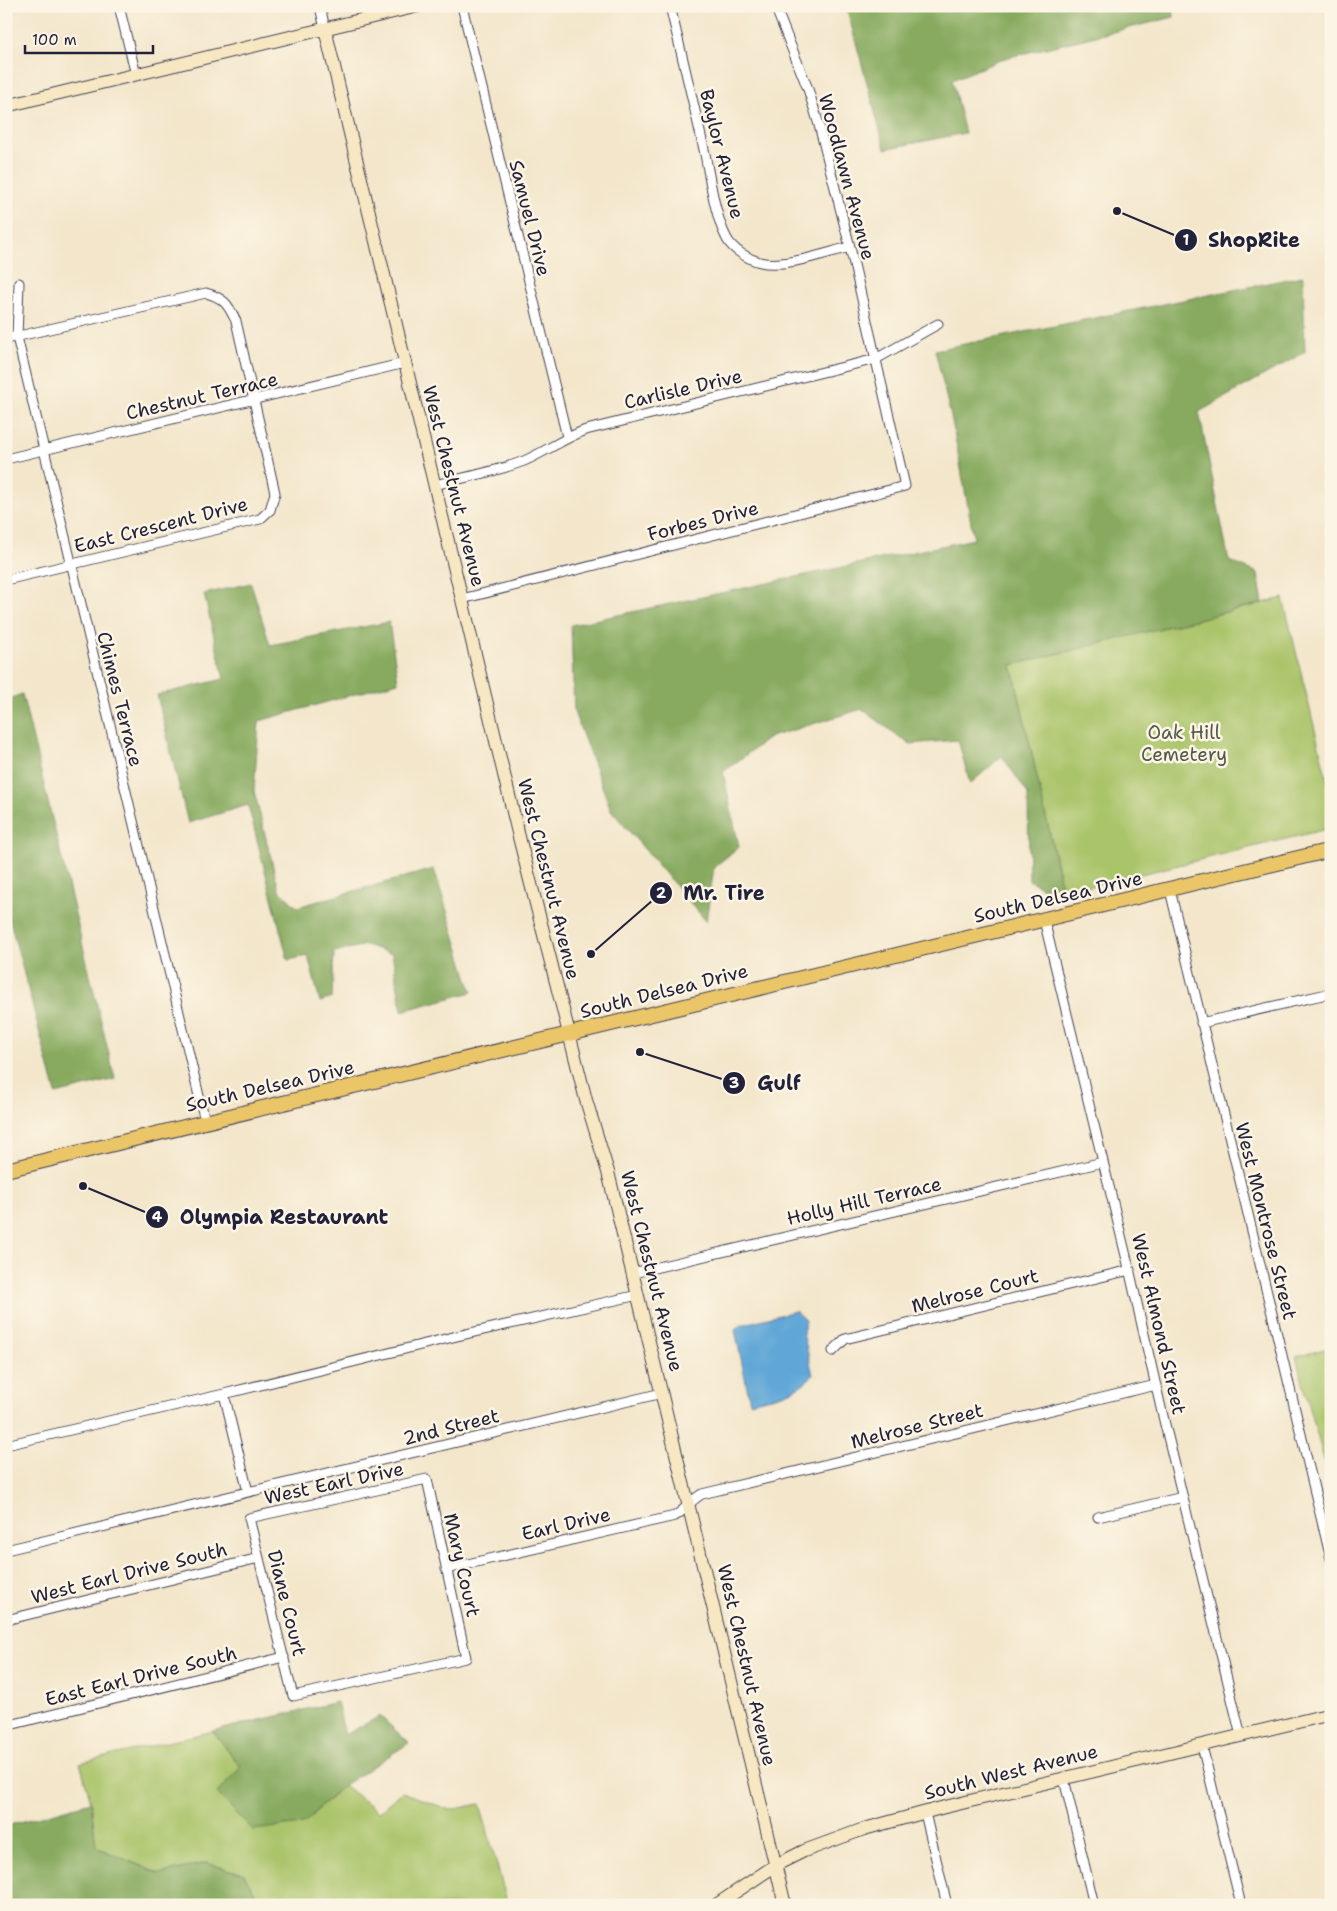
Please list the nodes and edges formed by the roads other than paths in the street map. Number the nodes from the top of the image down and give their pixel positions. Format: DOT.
graph roads {
  1 [pos="119,6"];
  2 [pos="320,6"];
  3 [pos="418,6"];
  4 [pos="462,6"];
  5 [pos="670,6"];
  6 [pos="775,6"];
  7 [pos="325,29"];
  8 [pos="136,75"];
  9 [pos="6,106"];
  10 [pos="850,247"];
  11 [pos="19,283"];
  12 [pos="938,324"];
  13 [pos="16,337"];
  14 [pos="6,339"];
  15 [pos="876,359"];
  16 [pos="405,363"];
  17 [pos="254,401"];
  18 [pos="567,437"];
  19 [pos="894,440"];
  20 [pos="43,450"];
  21 [pos="6,459"];
  22 [pos="435,485"];
  23 [pos="70,564"];
  24 [pos="6,580"];
  25 [pos="462,599"];
  26 [pos="1331,850"];
  27 [pos="1170,890"];
  28 [pos="1044,920"];
  29 [pos="1331,993"];
  30 [pos="1201,1023"];
  31 [pos="568,1034"];
  32 [pos="204,1121"];
  33 [pos="1103,1162"];
  34 [pos="6,1170"];
  35 [pos="1130,1270"];
  36 [pos="633,1273"];
  37 [pos="638,1295"];
  38 [pos="833,1351"];
  39 [pos="1156,1385"];
  40 [pos="662,1393"];
  41 [pos="224,1394"];
  42 [pos="6,1445"];
  43 [pos="427,1480"];
  44 [pos="248,1492"];
  45 [pos="1183,1497"];
  46 [pos="689,1504"];
  47 [pos="1098,1517"];
  48 [pos="249,1518"];
  49 [pos="6,1550"];
  50 [pos="259,1558"];
  51 [pos="1331,1559"];
  52 [pos="446,1569"];
  53 [pos="6,1620"];
  54 [pos="284,1657"];
  55 [pos="293,1696"];
  56 [pos="1331,1714"];
  57 [pos="6,1726"];
  58 [pos="1241,1736"];
  59 [pos="1202,1746"];
  60 [pos="1064,1779"];
  61 [pos="925,1813"];
  62 [pos="776,1865"];
  63 [pos="716,1905"];
  64 [pos="785,1905"];
  65 [pos="947,1905"];
  66 [pos="1094,1905"];
  67 [pos="1241,1905"];
  1 -- 8 [label="street"];
  2 -- 7 [label="street, West Chestnut Avenue"];
  3 -- 7 [label="street"];
  4 -- 18 [label="street, Samuel Drive"];
  5 -- 10 [label="street, Baylor Avenue"];
  6 -- 10 [label="street, Woodlawn Avenue"];
  7 -- 8 [label="street"];
  7 -- 16 [label="street, West Chestnut Avenue"];
  8 -- 9 [label="street"];
  10 -- 15 [label="street, Woodlawn Avenue"];
  11 -- 13 [label="street, Chimes Terrace"];
  12 -- 15 [label="street, Carlisle Drive"];
  13 -- 14 [label="street"];
  13 -- 17 [label="street"];
  13 -- 20 [label="street, Chimes Terrace"];
  15 -- 18 [label="street, Carlisle Drive"];
  15 -- 19 [label="street, Woodlawn Avenue"];
  16 -- 17 [label="street, Chestnut Terrace"];
  16 -- 22 [label="street, West Chestnut Avenue"];
  17 -- 20 [label="street, Chestnut Terrace"];
  17 -- 23 [label="street, East Crescent Drive"];
  18 -- 22 [label="street, Carlisle Drive"];
  19 -- 25 [label="street, Forbes Drive"];
  20 -- 21 [label="street, Chestnut Terrace"];
  20 -- 23 [label="street, Chimes Terrace"];
  22 -- 25 [label="street, West Chestnut Avenue"];
  23 -- 24 [label="street, East Crescent Drive"];
  23 -- 32 [label="street, Chimes Terrace"];
  25 -- 31 [label="street, West Chestnut Avenue"];
  26 -- 27 [label="main road, South Delsea Drive"];
  27 -- 28 [label="main road, South Delsea Drive"];
  27 -- 30 [label="street, West Montrose Street"];
  28 -- 31 [label="main road, South Delsea Drive"];
  28 -- 33 [label="street, West Almond Street"];
  29 -- 30 [label="street"];
  30 -- 51 [label="street, West Montrose Street"];
  31 -- 32 [label="main road, South Delsea Drive"];
  31 -- 36 [label="street, West Chestnut Avenue"];
  32 -- 34 [label="main road, South Delsea Drive"];
  33 -- 35 [label="street, West Almond Street"];
  33 -- 36 [label="street, Holly Hill Terrace"];
  35 -- 38 [label="street, Melrose Court"];
  35 -- 39 [label="street, West Almond Street"];
  36 -- 37 [label="street, West Chestnut Avenue"];
  37 -- 40 [label="street, West Chestnut Avenue"];
  37 -- 41 [label="street"];
  39 -- 45 [label="street, West Almond Street"];
  39 -- 46 [label="street, Melrose Street"];
  40 -- 44 [label="street, 2nd Street"];
  40 -- 46 [label="street, West Chestnut Avenue"];
  41 -- 42 [label="street"];
  41 -- 44 [label="street"];
  43 -- 48 [label="street, West Earl Drive"];
  43 -- 52 [label="street, Mary Court"];
  44 -- 49 [label="street, 2nd Street"];
  45 -- 47 [label="street"];
  45 -- 58 [label="street, West Almond Street"];
  46 -- 52 [label="street, Earl Drive"];
  46 -- 62 [label="street, West Chestnut Avenue"];
  48 -- 50 [label="street, Diane Court"];
  50 -- 53 [label="street, West Earl Drive South"];
  50 -- 54 [label="street, Diane Court"];
  52 -- 55 [label="street, Mary Court"];
  54 -- 55 [label="street, Diane Court"];
  54 -- 57 [label="street, East Earl Drive South"];
  56 -- 58 [label="street, South West Avenue"];
  58 -- 59 [label="street, South West Avenue"];
  59 -- 60 [label="street, South West Avenue"];
  59 -- 67 [label="street"];
  60 -- 61 [label="street, South West Avenue"];
  60 -- 66 [label="street"];
  61 -- 62 [label="street, South West Avenue"];
  61 -- 65 [label="street"];
  62 -- 63 [label="street, South West Avenue"];
  62 -- 64 [label="street, West Chestnut Avenue"];
}
